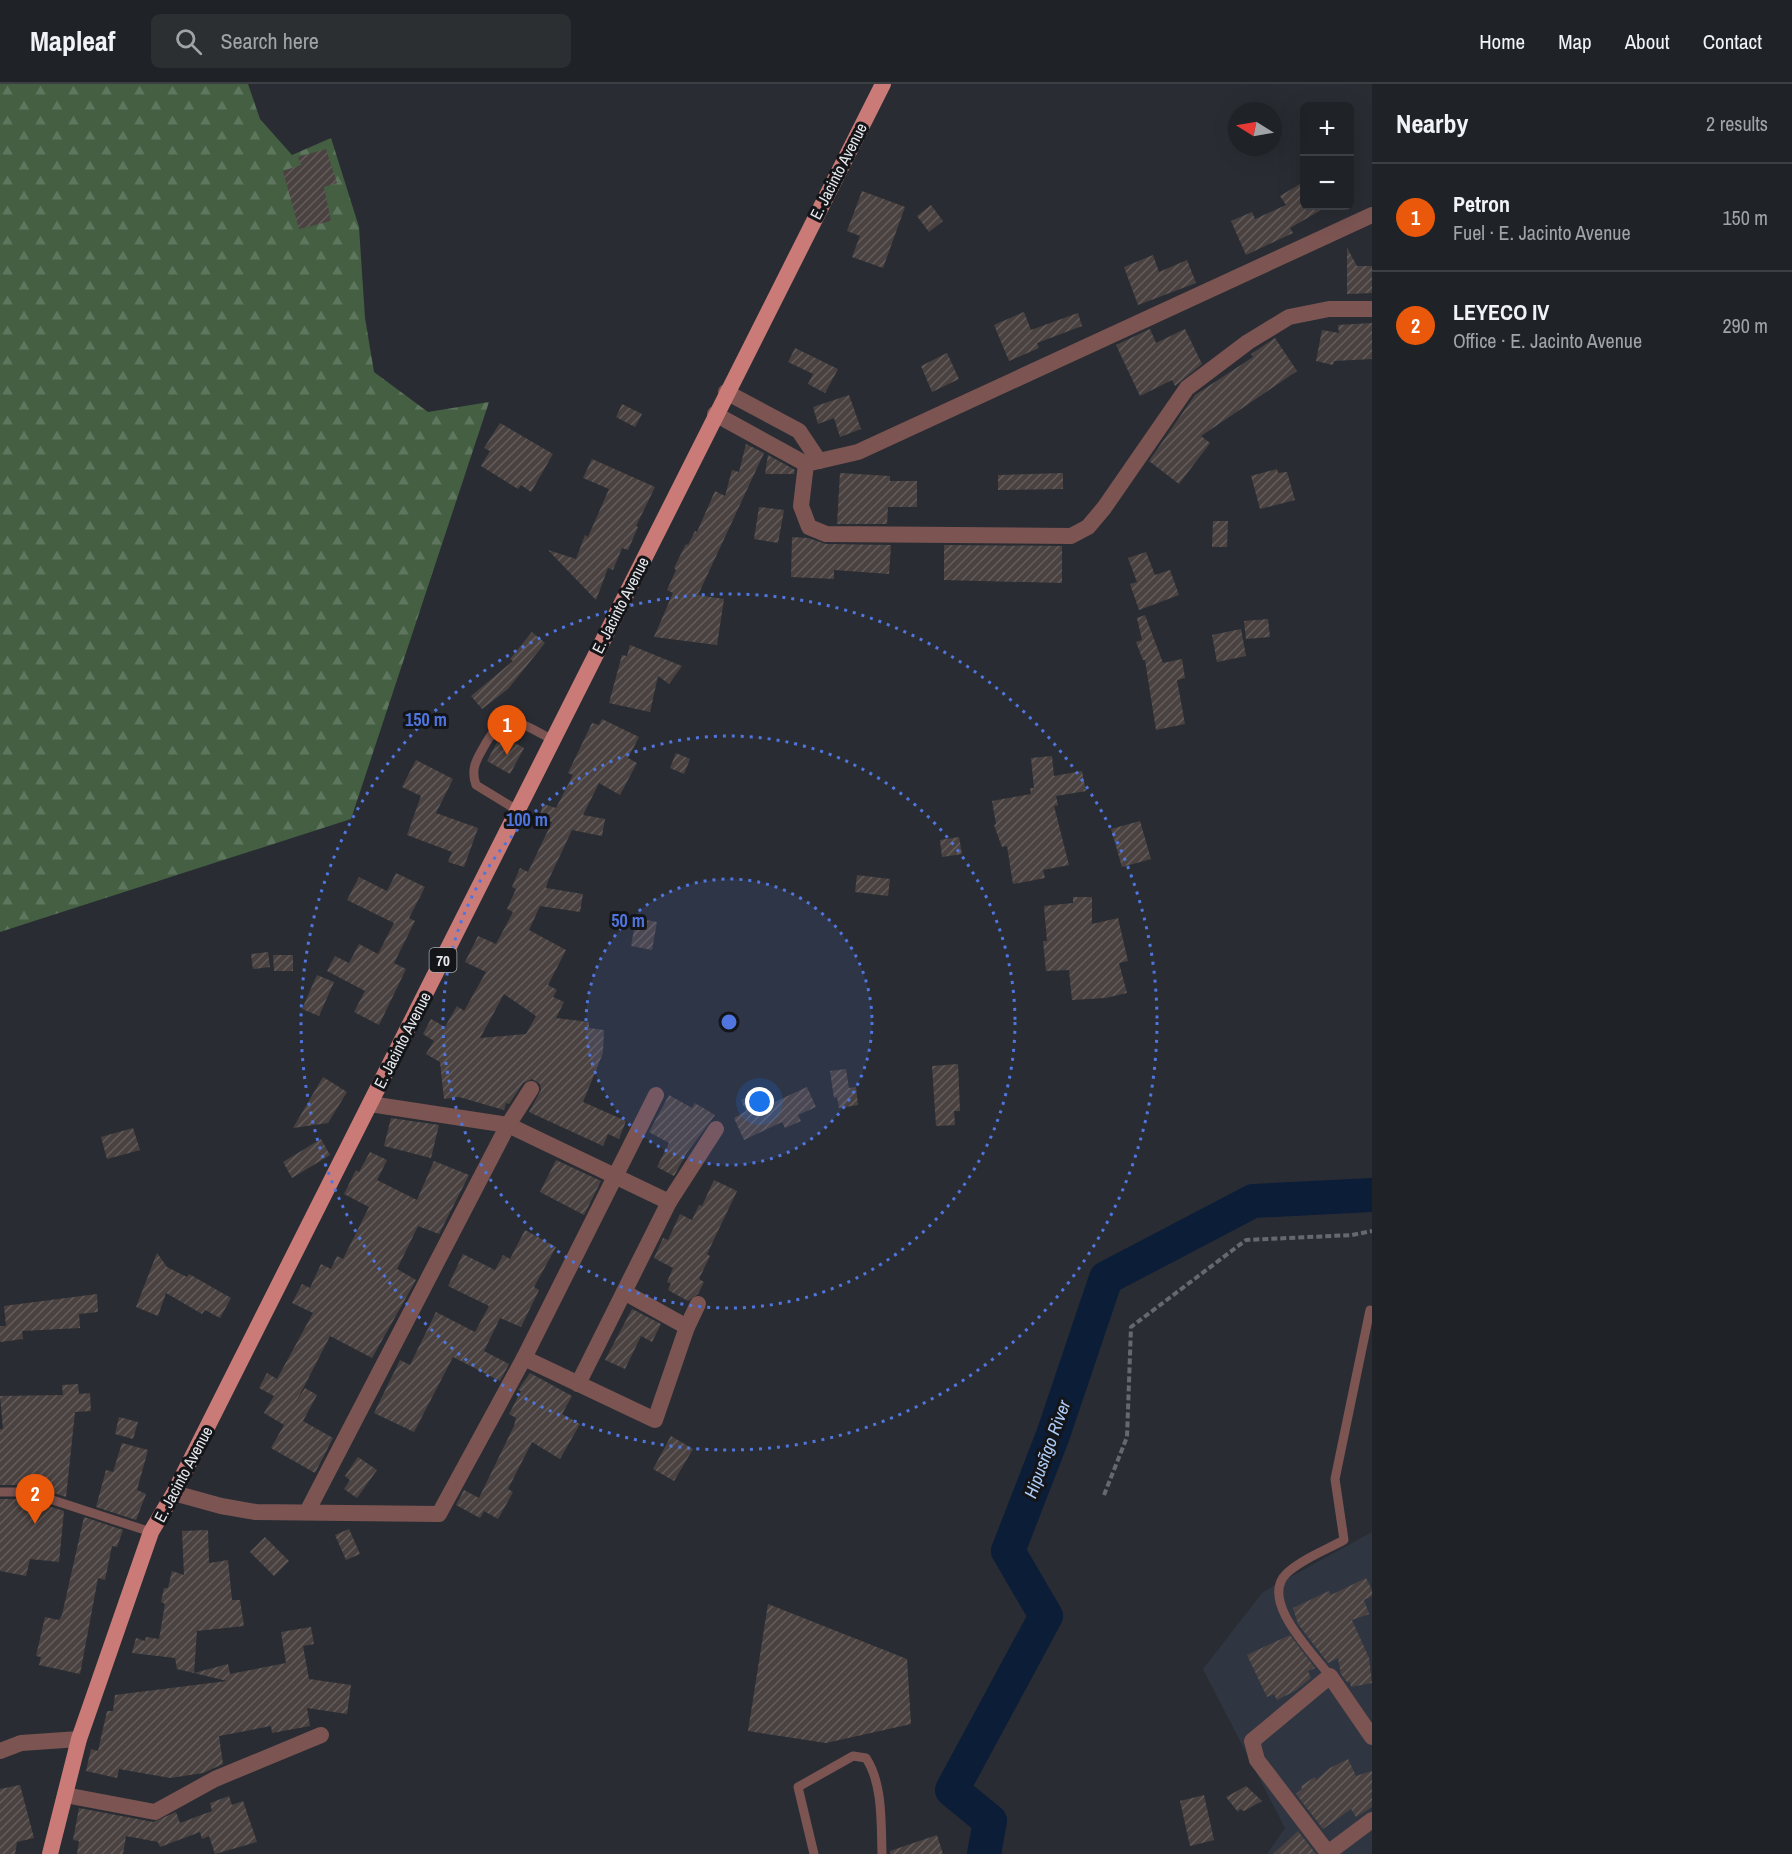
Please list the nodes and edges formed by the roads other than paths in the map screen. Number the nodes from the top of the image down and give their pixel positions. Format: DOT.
graph roads {
  1 [pos="883,84"];
  2 [pos="1372,215"];
  3 [pos="1372,309"];
  4 [pos="726,392"];
  5 [pos="715,414"];
  6 [pos="812,463"];
  7 [pos="553,740"];
  8 [pos="517,810"];
  9 [pos="531,1089"];
  10 [pos="656,1095"];
  11 [pos="370,1104"];
  12 [pos="508,1125"];
  13 [pos="716,1129"];
  14 [pos="613,1177"];
  15 [pos="669,1202"];
  16 [pos="624,1292"];
  17 [pos="698,1304"];
  18 [pos="1370,1310"];
  19 [pos="687,1327"];
  20 [pos="524,1358"];
  21 [pos="578,1384"];
  22 [pos="0,1492"];
  23 [pos="174,1493"];
  24 [pos="307,1512"];
  25 [pos="151,1532"];
  26 [pos="1330,1676"];
  27 [pos="321,1735"];
  28 [pos="1372,1737"];
  29 [pos="79,1739"];
  30 [pos="0,1751"];
  31 [pos="65,1795"];
  32 [pos="1372,1820"];
  33 [pos="50,1854"];
  34 [pos="814,1854"];
  35 [pos="882,1854"];
  1 -- 4 [label="main road, E. Jacinto Avenue / 70"];
  2 -- 6 [label="street"];
  3 -- 6 [label="street"];
  4 -- 5 [label="main road, E. Jacinto Avenue / 70"];
  4 -- 6 [label="street"];
  5 -- 6 [label="street"];
  5 -- 7 [label="main road, E. Jacinto Avenue / 70"];
  7 -- 8 [label="main road, E. Jacinto Avenue / 70"];
  7 -- 8 [label="lane"];
  8 -- 11 [label="main road, E. Jacinto Avenue / 70"];
  9 -- 12 [label="street"];
  10 -- 14 [label="street"];
  11 -- 12 [label="street"];
  11 -- 23 [label="main road, E. Jacinto Avenue / 70"];
  12 -- 14 [label="street"];
  12 -- 24 [label="street"];
  13 -- 15 [label="street"];
  14 -- 15 [label="street"];
  14 -- 20 [label="street"];
  15 -- 16 [label="street"];
  16 -- 19 [label="street"];
  16 -- 21 [label="street"];
  17 -- 19 [label="street"];
  18 -- 26 [label="lane"];
  19 -- 21 [label="street"];
  20 -- 21 [label="street"];
  20 -- 24 [label="street"];
  22 -- 25 [label="lane"];
  23 -- 24 [label="street"];
  23 -- 25 [label="main road, E. Jacinto Avenue / 70"];
  25 -- 29 [label="main road, E. Jacinto Avenue / 70"];
  26 -- 28 [label="street"];
  26 -- 32 [label="street"];
  27 -- 31 [label="street"];
  29 -- 30 [label="street"];
  29 -- 31 [label="main road, E. Jacinto Avenue / 70"];
  31 -- 33 [label="main road, E. Jacinto Avenue / 70"];
  34 -- 35 [label="lane"];
}
